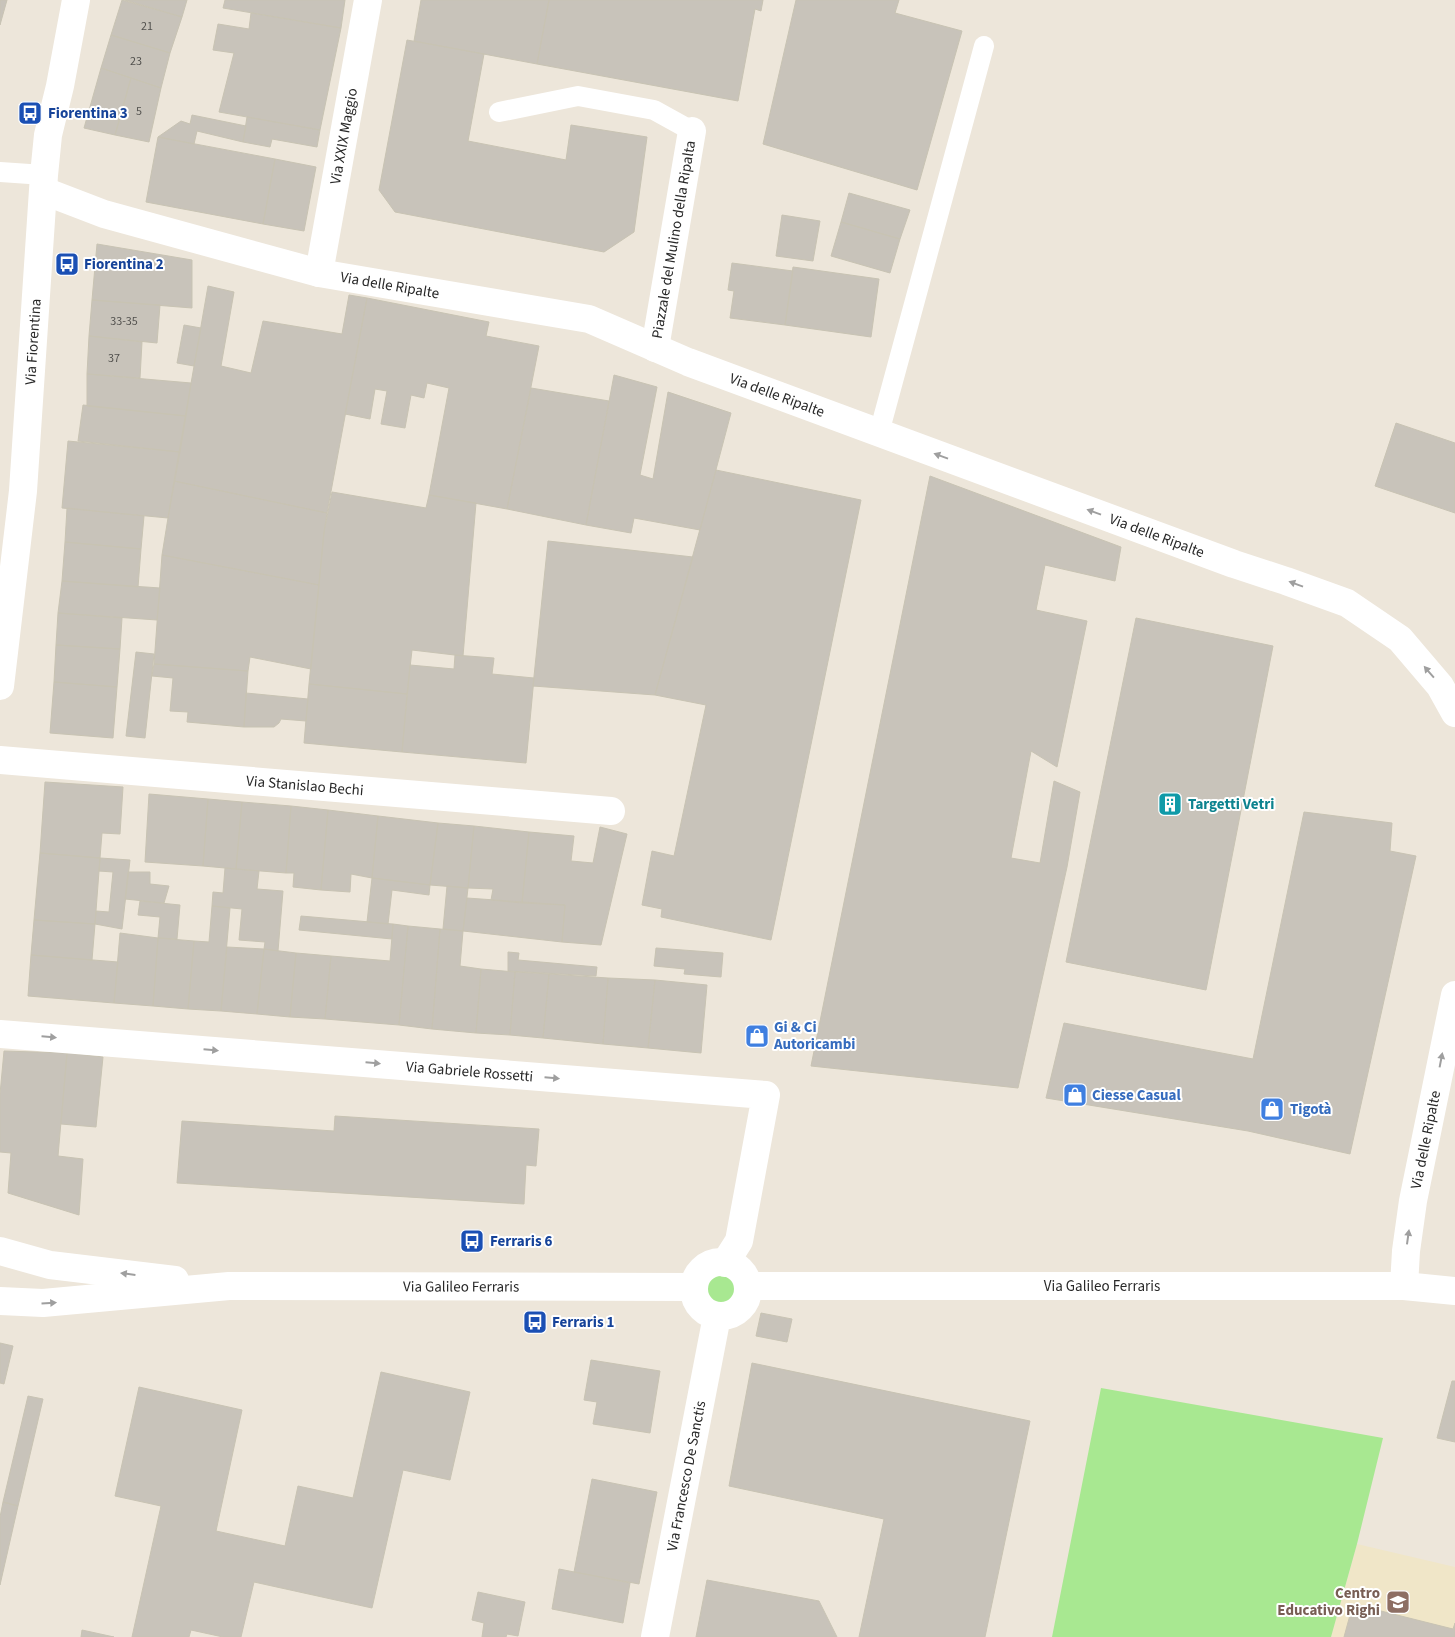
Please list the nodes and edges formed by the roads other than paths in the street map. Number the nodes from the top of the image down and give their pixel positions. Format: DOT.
graph roads {
  1 [pos="76,0"];
  2 [pos="368,0"];
  3 [pos="984,46"];
  4 [pos="499,112"];
  5 [pos="692,131"];
  6 [pos="0,172"];
  7 [pos="44,183"];
  8 [pos="319,273"];
  9 [pos="655,348"];
  10 [pos="879,433"];
  11 [pos="0,686"];
  12 [pos="1455,713"];
  13 [pos="0,760"];
  14 [pos="611,811"];
  15 [pos="1455,995"];
  16 [pos="0,1034"];
  17 [pos="0,1251"];
  18 [pos="725,1263"];
  19 [pos="229,1286"];
  20 [pos="748,1286"];
  21 [pos="1404,1286"];
  22 [pos="694,1287"];
  23 [pos="1455,1291"];
  24 [pos="0,1301"];
  25 [pos="717,1316"];
  26 [pos="655,1637"];
  1 -- 7 [label="street, Via Fiorentina"];
  2 -- 8 [label="street, Via XXIX Maggio"];
  3 -- 10 [label="lane"];
  4 -- 5 [label="lane"];
  5 -- 9 [label="street, Piazzale del Mulino della Ripalta"];
  6 -- 7 [label="lane"];
  7 -- 8 [label="street, Via delle Ripalte"];
  7 -- 11 [label="street, Via Fiorentina"];
  8 -- 9 [label="street, Via delle Ripalte"];
  9 -- 10 [label="street, Via delle Ripalte"];
  12 -- 10 [label="street, Via delle Ripalte, one-way"];
  13 -- 14 [label="street, Via Stanislao Bechi"];
  21 -- 15 [label="street, Via delle Ripalte, one-way"];
  16 -- 18 [label="street, Via Gabriele Rossetti, one-way"];
  19 -- 17 [label="street, Via Galileo Ferraris, one-way"];
  18 -- 20 [label="street"];
  18 -- 22 [label="street"];
  19 -- 22 [label="street, Via Galileo Ferraris"];
  24 -- 19 [label="street, Via Galileo Ferraris, one-way"];
  20 -- 21 [label="street, Via Galileo Ferraris"];
  20 -- 25 [label="street"];
  21 -- 23 [label="street, Via Galileo Ferraris"];
  22 -- 25 [label="street"];
  25 -- 26 [label="street, Via Francesco De Sanctis"];
}
